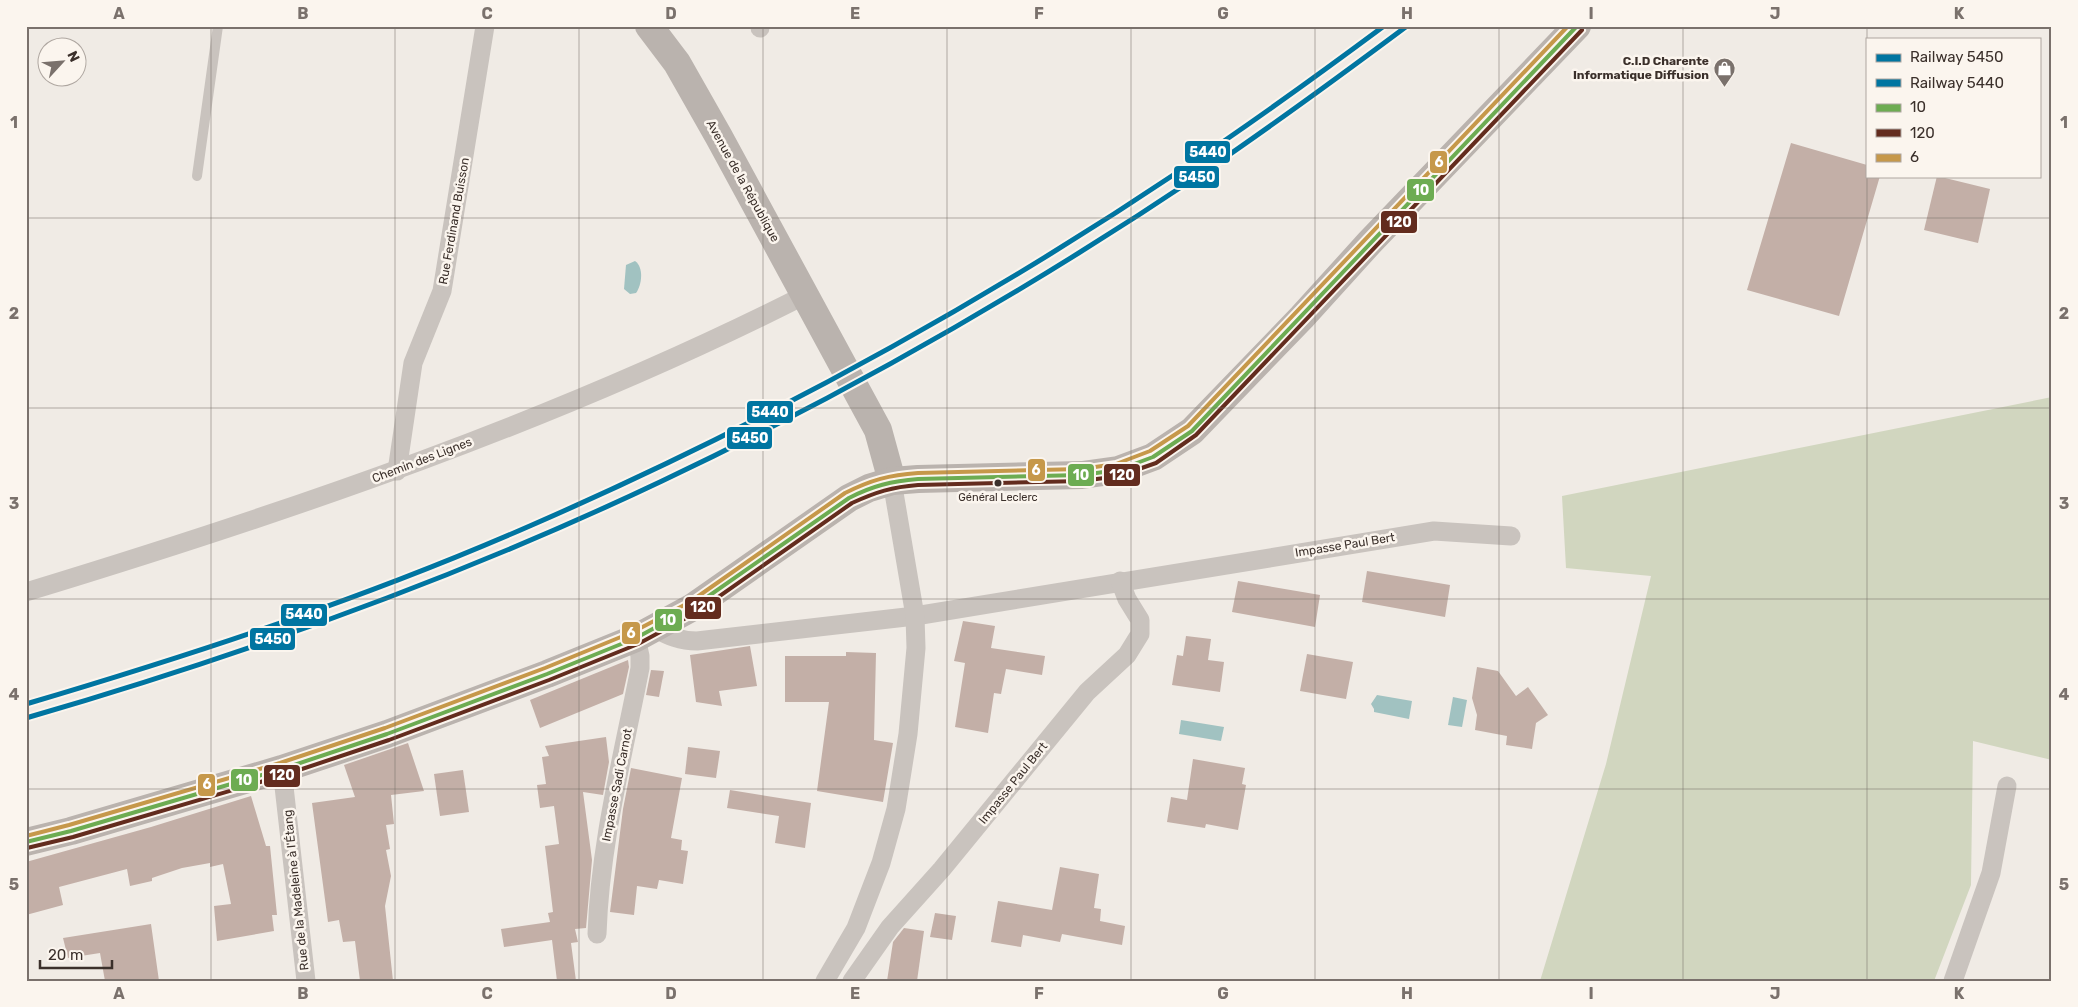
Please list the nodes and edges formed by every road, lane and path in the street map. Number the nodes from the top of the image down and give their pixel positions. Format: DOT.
graph roads {
  1 [pos="218,26"];
  2 [pos="485,26"];
  3 [pos="649,26"];
  4 [pos="1577,26"];
  5 [pos="197,176"];
  6 [pos="805,295"];
  7 [pos="397,470"];
  8 [pos="892,481"];
  9 [pos="1511,536"];
  10 [pos="1120,581"];
  11 [pos="26,592"];
  12 [pos="915,609"];
  13 [pos="645,633"];
  14 [pos="282,768"];
  15 [pos="2007,786"];
  16 [pos="26,842"];
  17 [pos="597,934"];
  18 [pos="306,981"];
  19 [pos="825,981"];
  20 [pos="852,981"];
  21 [pos="1954,981"];
  1 -- 5 [label="lane"];
  2 -- 7 [label="street, Rue Ferdinand Buisson"];
  3 -- 6 [label="street, Avenue de la République"];
  4 -- 8 [label="street"];
  6 -- 7 [label="street, Chemin des Lignes"];
  6 -- 8 [label="street, Avenue de la République"];
  7 -- 11 [label="street, Chemin des Lignes"];
  8 -- 12 [label="street"];
  8 -- 13 [label="street"];
  9 -- 10 [label="street, Impasse Paul Bert"];
  10 -- 12 [label="street, Impasse Paul Bert"];
  10 -- 20 [label="street, Impasse Paul Bert"];
  12 -- 13 [label="street, Impasse Paul Bert"];
  12 -- 19 [label="street"];
  13 -- 14 [label="street"];
  13 -- 17 [label="street, Impasse Sadi Carnot"];
  14 -- 16 [label="street"];
  14 -- 18 [label="street, Rue de la Madeleine à l'Étang"];
  15 -- 21 [label="street"];
}
